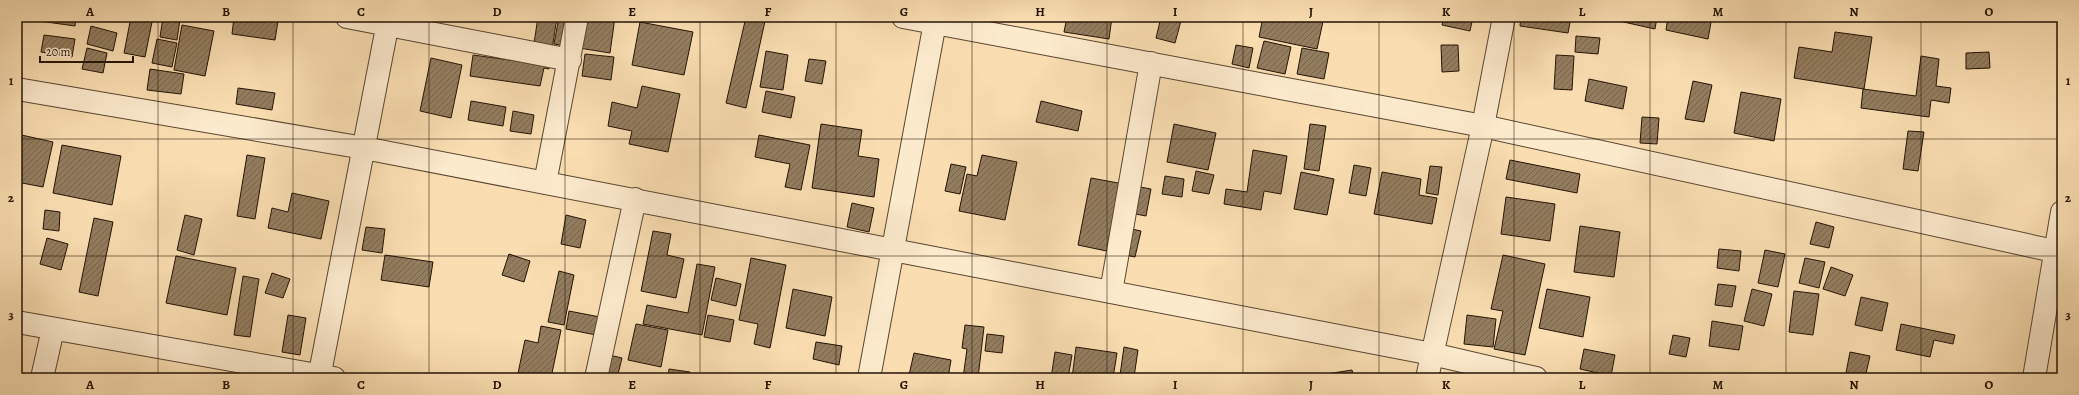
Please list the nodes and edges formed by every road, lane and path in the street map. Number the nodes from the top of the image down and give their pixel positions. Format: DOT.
graph roads {
  1 [pos="347,17"];
  2 [pos="577,17"];
  3 [pos="904,17"];
  4 [pos="1504,17"];
  5 [pos="936,20"];
  6 [pos="388,21"];
  7 [pos="570,60"];
  8 [pos="1151,63"];
  9 [pos="17,89"];
  10 [pos="1483,126"];
  11 [pos="364,148"];
  12 [pos="545,183"];
  13 [pos="635,199"];
  14 [pos="2062,212"];
  15 [pos="894,249"];
  16 [pos="2054,251"];
  17 [pos="1111,292"];
  18 [pos="17,322"];
  19 [pos="53,329"];
  20 [pos="1432,354"];
  21 [pos="324,377"];
  22 [pos="42,378"];
  23 [pos="596,378"];
  24 [pos="869,378"];
  25 [pos="1427,378"];
  26 [pos="1536,378"];
  27 [pos="2034,378"];
  1 -- 6 [label="street"];
  2 -- 7 [label="street"];
  3 -- 5 [label="street"];
  4 -- 10 [label="street"];
  5 -- 8 [label="street"];
  5 -- 15 [label="street"];
  6 -- 7 [label="street"];
  6 -- 11 [label="street"];
  7 -- 12 [label="street"];
  8 -- 10 [label="street"];
  8 -- 17 [label="street"];
  9 -- 11 [label="street"];
  10 -- 16 [label="street"];
  10 -- 20 [label="street"];
  11 -- 12 [label="street"];
  11 -- 21 [label="street"];
  12 -- 13 [label="street"];
  13 -- 15 [label="street"];
  13 -- 23 [label="street"];
  14 -- 16 [label="street"];
  15 -- 17 [label="street"];
  15 -- 24 [label="street"];
  16 -- 27 [label="street"];
  17 -- 20 [label="street"];
  18 -- 19 [label="street"];
  19 -- 21 [label="street"];
  19 -- 22 [label="street"];
  20 -- 25 [label="street"];
  20 -- 26 [label="street"];
}
